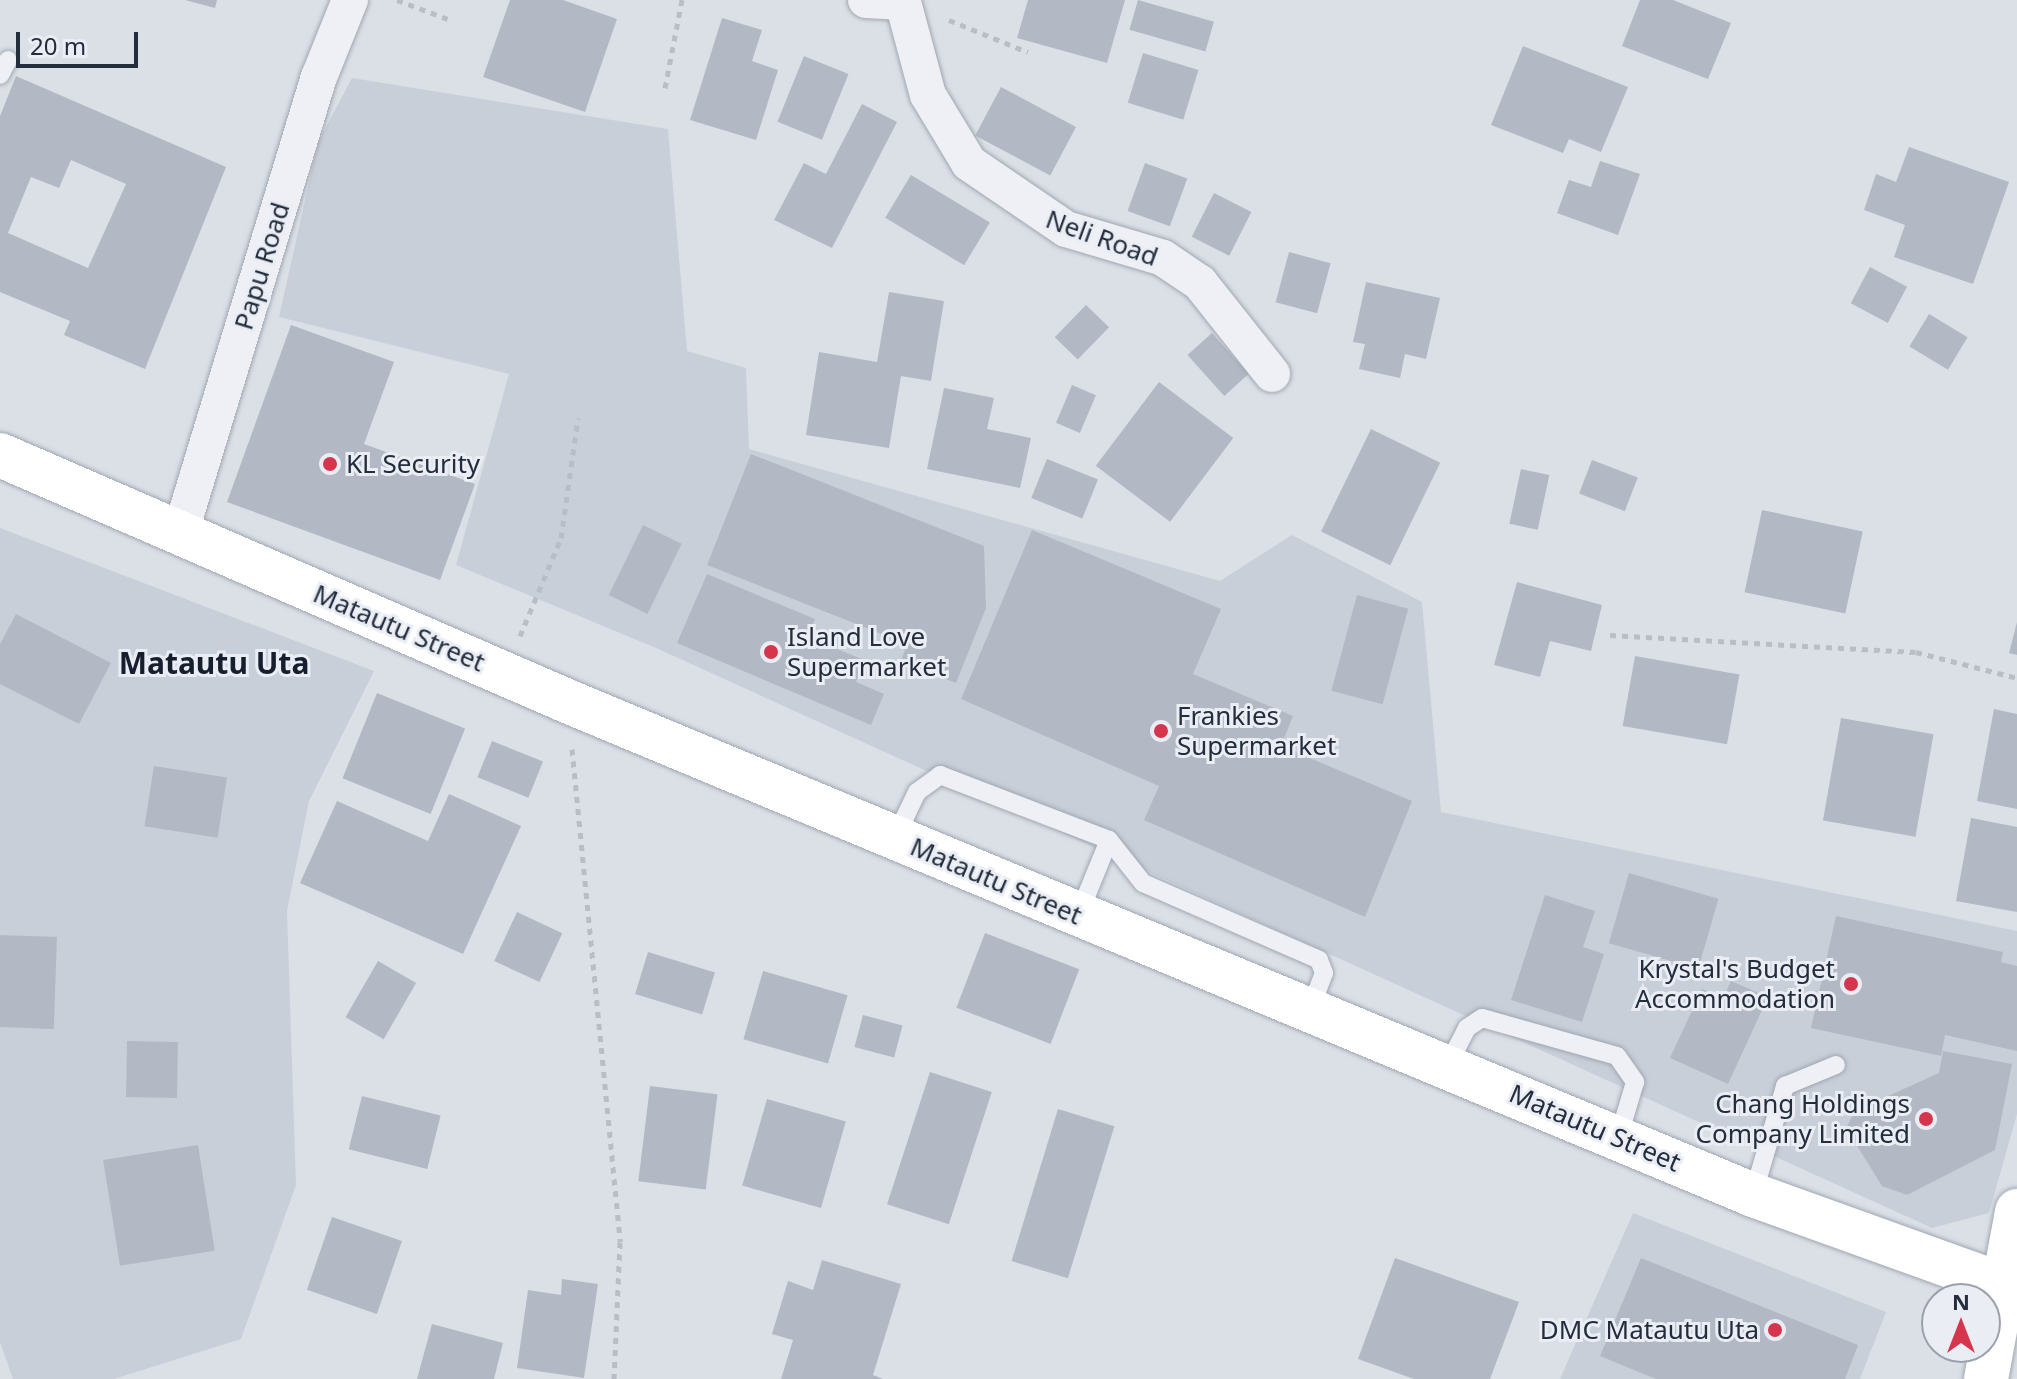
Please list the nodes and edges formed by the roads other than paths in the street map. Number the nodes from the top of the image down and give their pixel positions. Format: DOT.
graph roads {
  1 [pos="350,0"];
  2 [pos="866,0"];
  3 [pos="904,1"];
  4 [pos="1272,374"];
  5 [pos="0,455"];
  6 [pos="180,534"];
  7 [pos="895,838"];
  8 [pos="1109,840"];
  9 [pos="1078,916"];
  10 [pos="1310,1010"];
  11 [pos="1448,1065"];
  12 [pos="1836,1065"];
  13 [pos="1618,1139"];
  14 [pos="1753,1195"];
  15 [pos="2017,1211"];
  16 [pos="2009,1287"];
  17 [pos="1986,1379"];
  1 -- 6 [label="street, Papu Road"];
  2 -- 3 [label="street"];
  3 -- 4 [label="street, Neli Road"];
  5 -- 6 [label="main road, Matautu Street"];
  6 -- 7 [label="main road, Matautu Street"];
  7 -- 8 [label="lane"];
  7 -- 9 [label="main road, Matautu Street"];
  8 -- 9 [label="lane"];
  8 -- 10 [label="lane"];
  9 -- 10 [label="main road, Matautu Street"];
  10 -- 11 [label="main road, Matautu Street"];
  11 -- 13 [label="main road, Matautu Street"];
  11 -- 13 [label="lane"];
  12 -- 14 [label="lane"];
  13 -- 14 [label="main road, Matautu Street"];
  14 -- 16 [label="main road, Matautu Street"];
  15 -- 16 [label="main road"];
  16 -- 17 [label="main road"];
}
